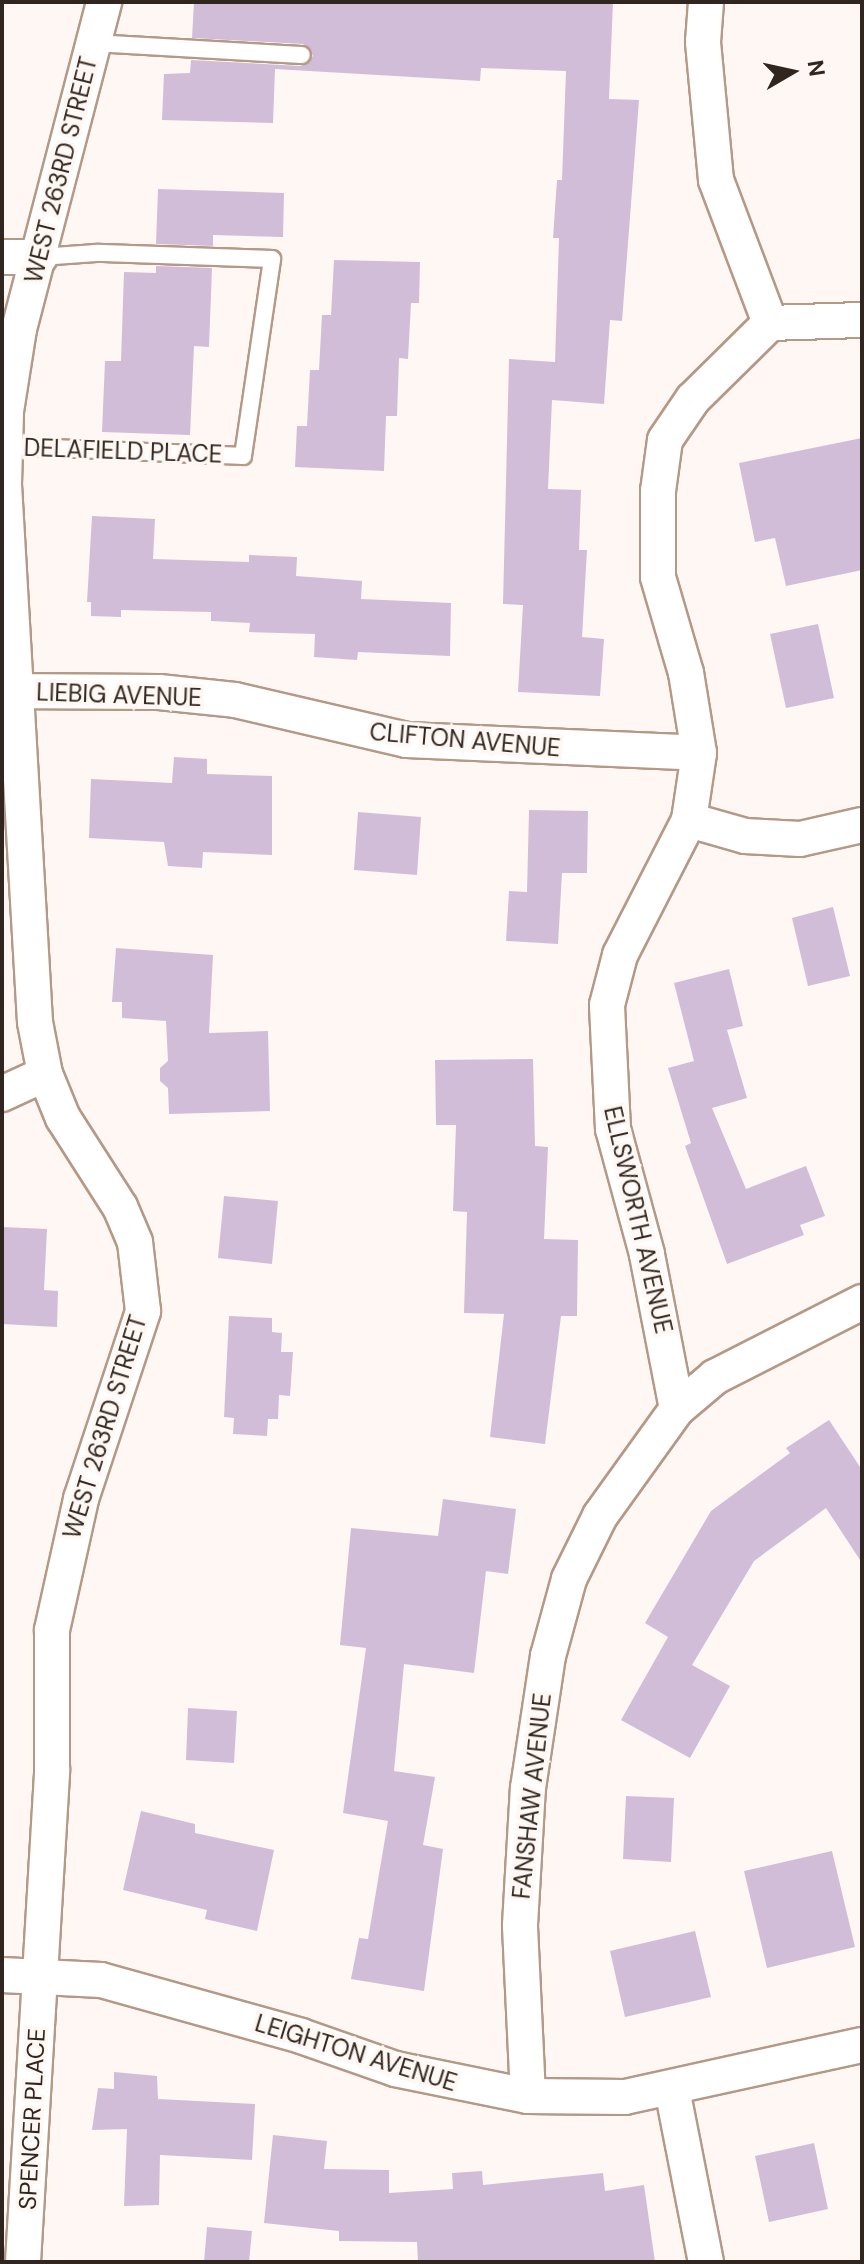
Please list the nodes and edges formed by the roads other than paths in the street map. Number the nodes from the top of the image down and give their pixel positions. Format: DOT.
graph roads {
  1 [pos="104,2"];
  2 [pos="706,2"];
  3 [pos="93,43"];
  4 [pos="302,55"];
  5 [pos="2,257"];
  6 [pos="40,257"];
  7 [pos="862,320"];
  8 [pos="770,323"];
  9 [pos="4,446"];
  10 [pos="9,691"];
  11 [pos="235,700"];
  12 [pos="699,753"];
  13 [pos="689,820"];
  14 [pos="862,825"];
  15 [pos="45,1074"];
  16 [pos="2,1094"];
  17 [pos="862,1302"];
  18 [pos="677,1409"];
  19 [pos="2,1975"];
  20 [pos="41,1976"];
  21 [pos="862,2045"];
  22 [pos="672,2089"];
  23 [pos="528,2096"];
  24 [pos="23,2262"];
  25 [pos="706,2262"];
  1 -- 3 [label="street, WEST 263RD STREET"];
  2 -- 8 [label="street"];
  3 -- 4 [label="lane"];
  3 -- 6 [label="street, WEST 263RD STREET"];
  5 -- 6 [label="street"];
  6 -- 9 [label="street, WEST 263RD STREET"];
  6 -- 9 [label="lane, DELAFIELD PLACE"];
  7 -- 8 [label="street"];
  8 -- 12 [label="street, ELLSWORTH AVENUE"];
  9 -- 10 [label="street, WEST 263RD STREET"];
  10 -- 11 [label="street, LIEBIG AVENUE"];
  10 -- 15 [label="street, WEST 263RD STREET"];
  11 -- 12 [label="street, CLIFTON AVENUE"];
  12 -- 13 [label="street, ELLSWORTH AVENUE"];
  13 -- 14 [label="street"];
  13 -- 18 [label="street, ELLSWORTH AVENUE"];
  15 -- 16 [label="street"];
  15 -- 20 [label="street, WEST 263RD STREET"];
  17 -- 18 [label="street, FANSHAW AVENUE"];
  18 -- 23 [label="street, FANSHAW AVENUE"];
  19 -- 20 [label="street, LEIGHTON AVENUE"];
  20 -- 23 [label="street, LEIGHTON AVENUE"];
  20 -- 24 [label="street, SPENCER PLACE"];
  21 -- 22 [label="street, LEIGHTON AVENUE"];
  22 -- 23 [label="street, LEIGHTON AVENUE"];
  22 -- 25 [label="street"];
}
